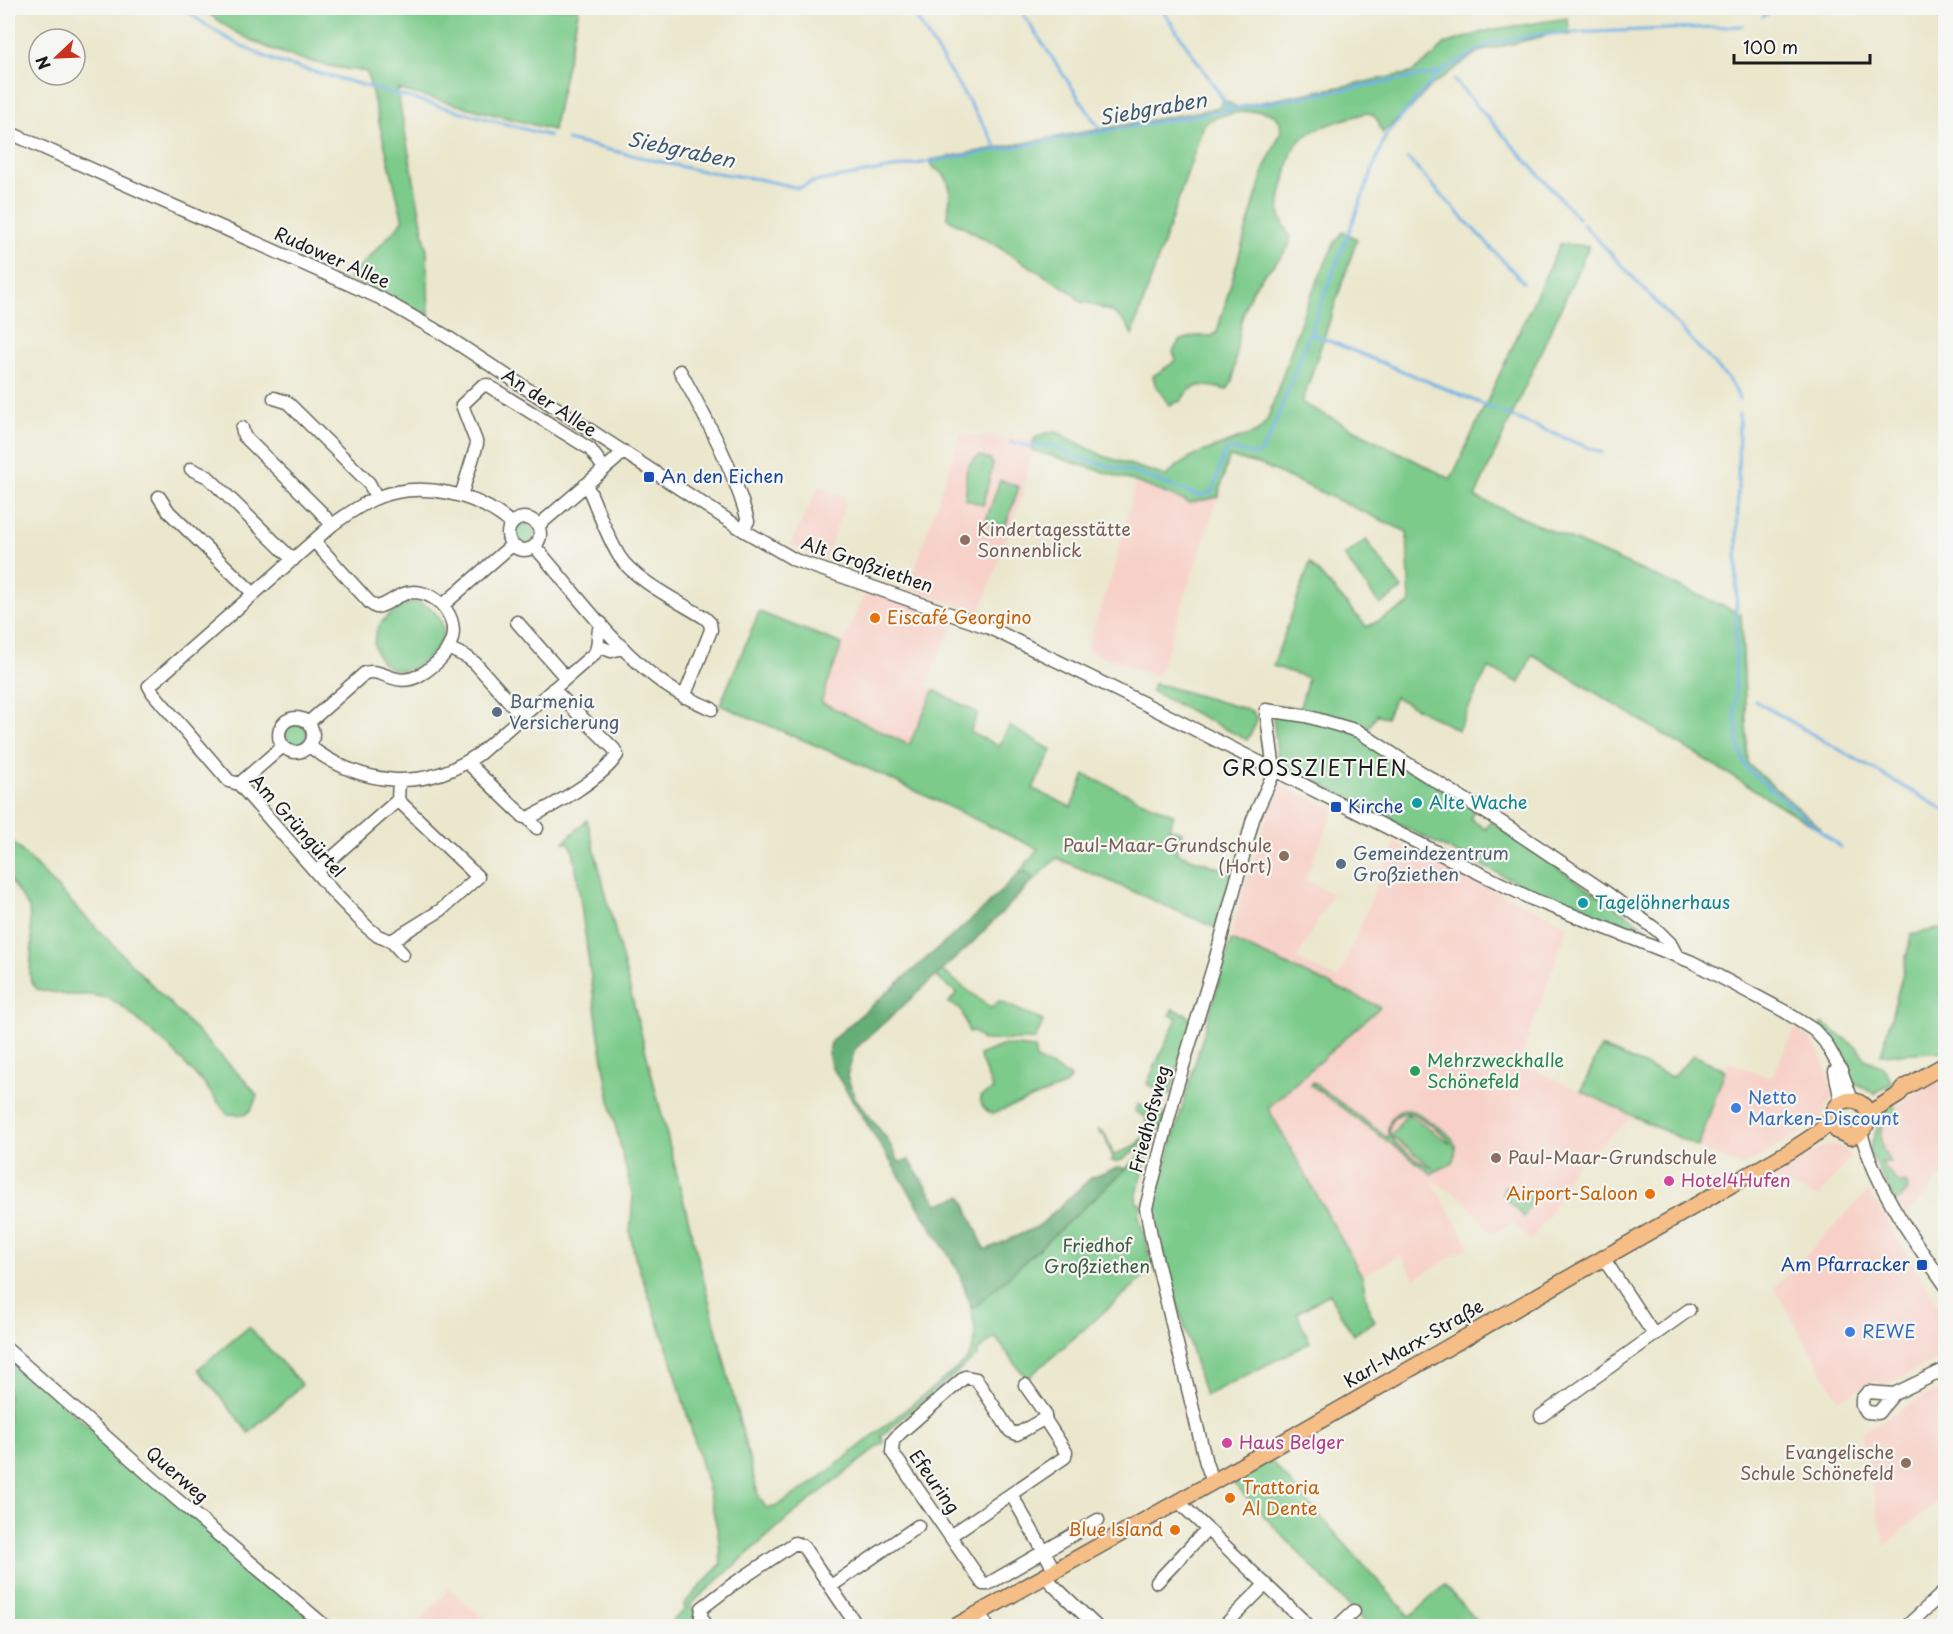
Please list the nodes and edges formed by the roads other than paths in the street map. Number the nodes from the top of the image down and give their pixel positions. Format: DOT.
graph roads {
  1 [pos="8,132"];
  2 [pos="680,371"];
  3 [pos="274,398"];
  4 [pos="242,428"];
  5 [pos="623,451"];
  6 [pos="604,468"];
  7 [pos="191,469"];
  8 [pos="585,485"];
  9 [pos="461,496"];
  10 [pos="159,497"];
  11 [pos="377,498"];
  12 [pos="512,524"];
  13 [pos="332,525"];
  14 [pos="538,526"];
  15 [pos="743,530"];
  16 [pos="314,541"];
  17 [pos="512,545"];
  18 [pos="535,547"];
  19 [pos="293,560"];
  20 [pos="254,594"];
  21 [pos="443,604"];
  22 [pos="517,622"];
  23 [pos="601,623"];
  24 [pos="598,646"];
  25 [pos="448,648"];
  26 [pos="623,648"];
  27 [pos="566,678"];
  28 [pos="553,689"];
  29 [pos="684,697"];
  30 [pos="712,709"];
  31 [pos="522,716"];
  32 [pos="308,723"];
  33 [pos="283,746"];
  34 [pos="309,746"];
  35 [pos="468,762"];
  36 [pos="1274,770"];
  37 [pos="399,781"];
  38 [pos="239,784"];
  39 [pos="398,800"];
  40 [pos="528,818"];
  41 [pos="537,828"];
  42 [pos="316,872"];
  43 [pos="391,940"];
  44 [pos="403,954"];
  45 [pos="1677,956"];
  46 [pos="1946,1064"];
  47 [pos="1856,1105"];
  48 [pos="1845,1130"];
  49 [pos="1604,1259"];
  50 [pos="1946,1286"];
  51 [pos="1689,1310"];
  52 [pos="1654,1335"];
  53 [pos="8,1350"];
  54 [pos="1946,1370"];
  55 [pos="1025,1385"];
  56 [pos="1894,1394"];
  57 [pos="1541,1416"];
  58 [pos="1046,1421"];
  59 [pos="1213,1482"];
  60 [pos="1011,1494"];
  61 [pos="1180,1500"];
  62 [pos="1098,1520"];
  63 [pos="918,1526"];
  64 [pos="1207,1529"];
  65 [pos="950,1536"];
  66 [pos="1043,1551"];
  67 [pos="1051,1573"];
  68 [pos="1157,1582"];
  69 [pos="1266,1584"];
  70 [pos="831,1586"];
  71 [pos="1946,1590"];
  72 [pos="1354,1611"];
  73 [pos="984,1620"];
  74 [pos="325,1626"];
  75 [pos="707,1626"];
  76 [pos="857,1626"];
  77 [pos="956,1626"];
  78 [pos="1096,1626"];
  79 [pos="1224,1626"];
  80 [pos="1309,1626"];
  81 [pos="1338,1626"];
  82 [pos="1907,1626"];
  1 -- 5 [label="street, Rudower Allee"];
  2 -- 15 [label="street"];
  3 -- 11 [label="street"];
  4 -- 13 [label="street"];
  5 -- 6 [label="street"];
  5 -- 15 [label="street, Alt Großziethen"];
  6 -- 8 [label="street"];
  6 -- 9 [label="street, An der Allee"];
  7 -- 19 [label="street"];
  8 -- 14 [label="street"];
  8 -- 29 [label="street"];
  9 -- 11 [label="street"];
  9 -- 12 [label="street"];
  10 -- 20 [label="street"];
  11 -- 13 [label="street"];
  12 -- 14 [label="street"];
  12 -- 17 [label="street"];
  13 -- 16 [label="street"];
  14 -- 18 [label="street"];
  15 -- 36 [label="street, Alt Großziethen"];
  16 -- 19 [label="street"];
  16 -- 21 [label="street"];
  17 -- 18 [label="street"];
  17 -- 21 [label="street"];
  18 -- 23 [label="street"];
  19 -- 20 [label="street"];
  20 -- 38 [label="street, Am Grüngürtel"];
  21 -- 25 [label="street"];
  22 -- 27 [label="street"];
  23 -- 24 [label="street"];
  23 -- 26 [label="street"];
  24 -- 26 [label="street"];
  24 -- 27 [label="street"];
  25 -- 31 [label="street"];
  25 -- 32 [label="street"];
  26 -- 29 [label="street"];
  27 -- 28 [label="street"];
  28 -- 31 [label="street"];
  28 -- 40 [label="street"];
  29 -- 30 [label="street"];
  31 -- 35 [label="street"];
  32 -- 33 [label="street"];
  32 -- 34 [label="street"];
  33 -- 34 [label="street"];
  33 -- 38 [label="street"];
  34 -- 37 [label="street"];
  35 -- 37 [label="street"];
  35 -- 40 [label="street"];
  36 -- 45 [label="street, Alt Großziethen"];
  36 -- 45 [label="street, Alt Großziethen"];
  36 -- 59 [label="street, Friedhofsweg"];
  37 -- 39 [label="street"];
  38 -- 42 [label="street, Am Grüngürtel"];
  39 -- 42 [label="street"];
  39 -- 43 [label="street"];
  40 -- 41 [label="street"];
  42 -- 43 [label="street, Am Grüngürtel"];
  43 -- 44 [label="street, Am Grüngürtel"];
  45 -- 47 [label="street, Alt Großziethen"];
  46 -- 47 [label="main road"];
  47 -- 48 [label="main road"];
  47 -- 48 [label="main road"];
  48 -- 49 [label="main road, Karl-Marx-Straße"];
  48 -- 50 [label="street"];
  49 -- 52 [label="street"];
  49 -- 59 [label="main road, Karl-Marx-Straße"];
  51 -- 52 [label="street"];
  52 -- 57 [label="street"];
  53 -- 74 [label="street, Querweg"];
  54 -- 56 [label="street"];
  55 -- 58 [label="street, Efeuring"];
  58 -- 60 [label="street, Efeuring"];
  58 -- 65 [label="street, Efeuring"];
  59 -- 61 [label="main road, Karl-Marx-Straße"];
  60 -- 65 [label="street, Efeuring"];
  60 -- 66 [label="street"];
  61 -- 64 [label="street"];
  61 -- 67 [label="main road, Karl-Marx-Straße"];
  62 -- 66 [label="street"];
  63 -- 70 [label="street"];
  64 -- 68 [label="street"];
  64 -- 69 [label="street"];
  65 -- 66 [label="street"];
  66 -- 67 [label="street"];
  67 -- 73 [label="main road, Karl-Marx-Straße"];
  67 -- 78 [label="street"];
  69 -- 79 [label="street"];
  69 -- 80 [label="street"];
  70 -- 75 [label="street"];
  70 -- 76 [label="street"];
  71 -- 82 [label="street"];
  72 -- 81 [label="street"];
  73 -- 77 [label="main road, Karl-Marx-Straße"];
}
